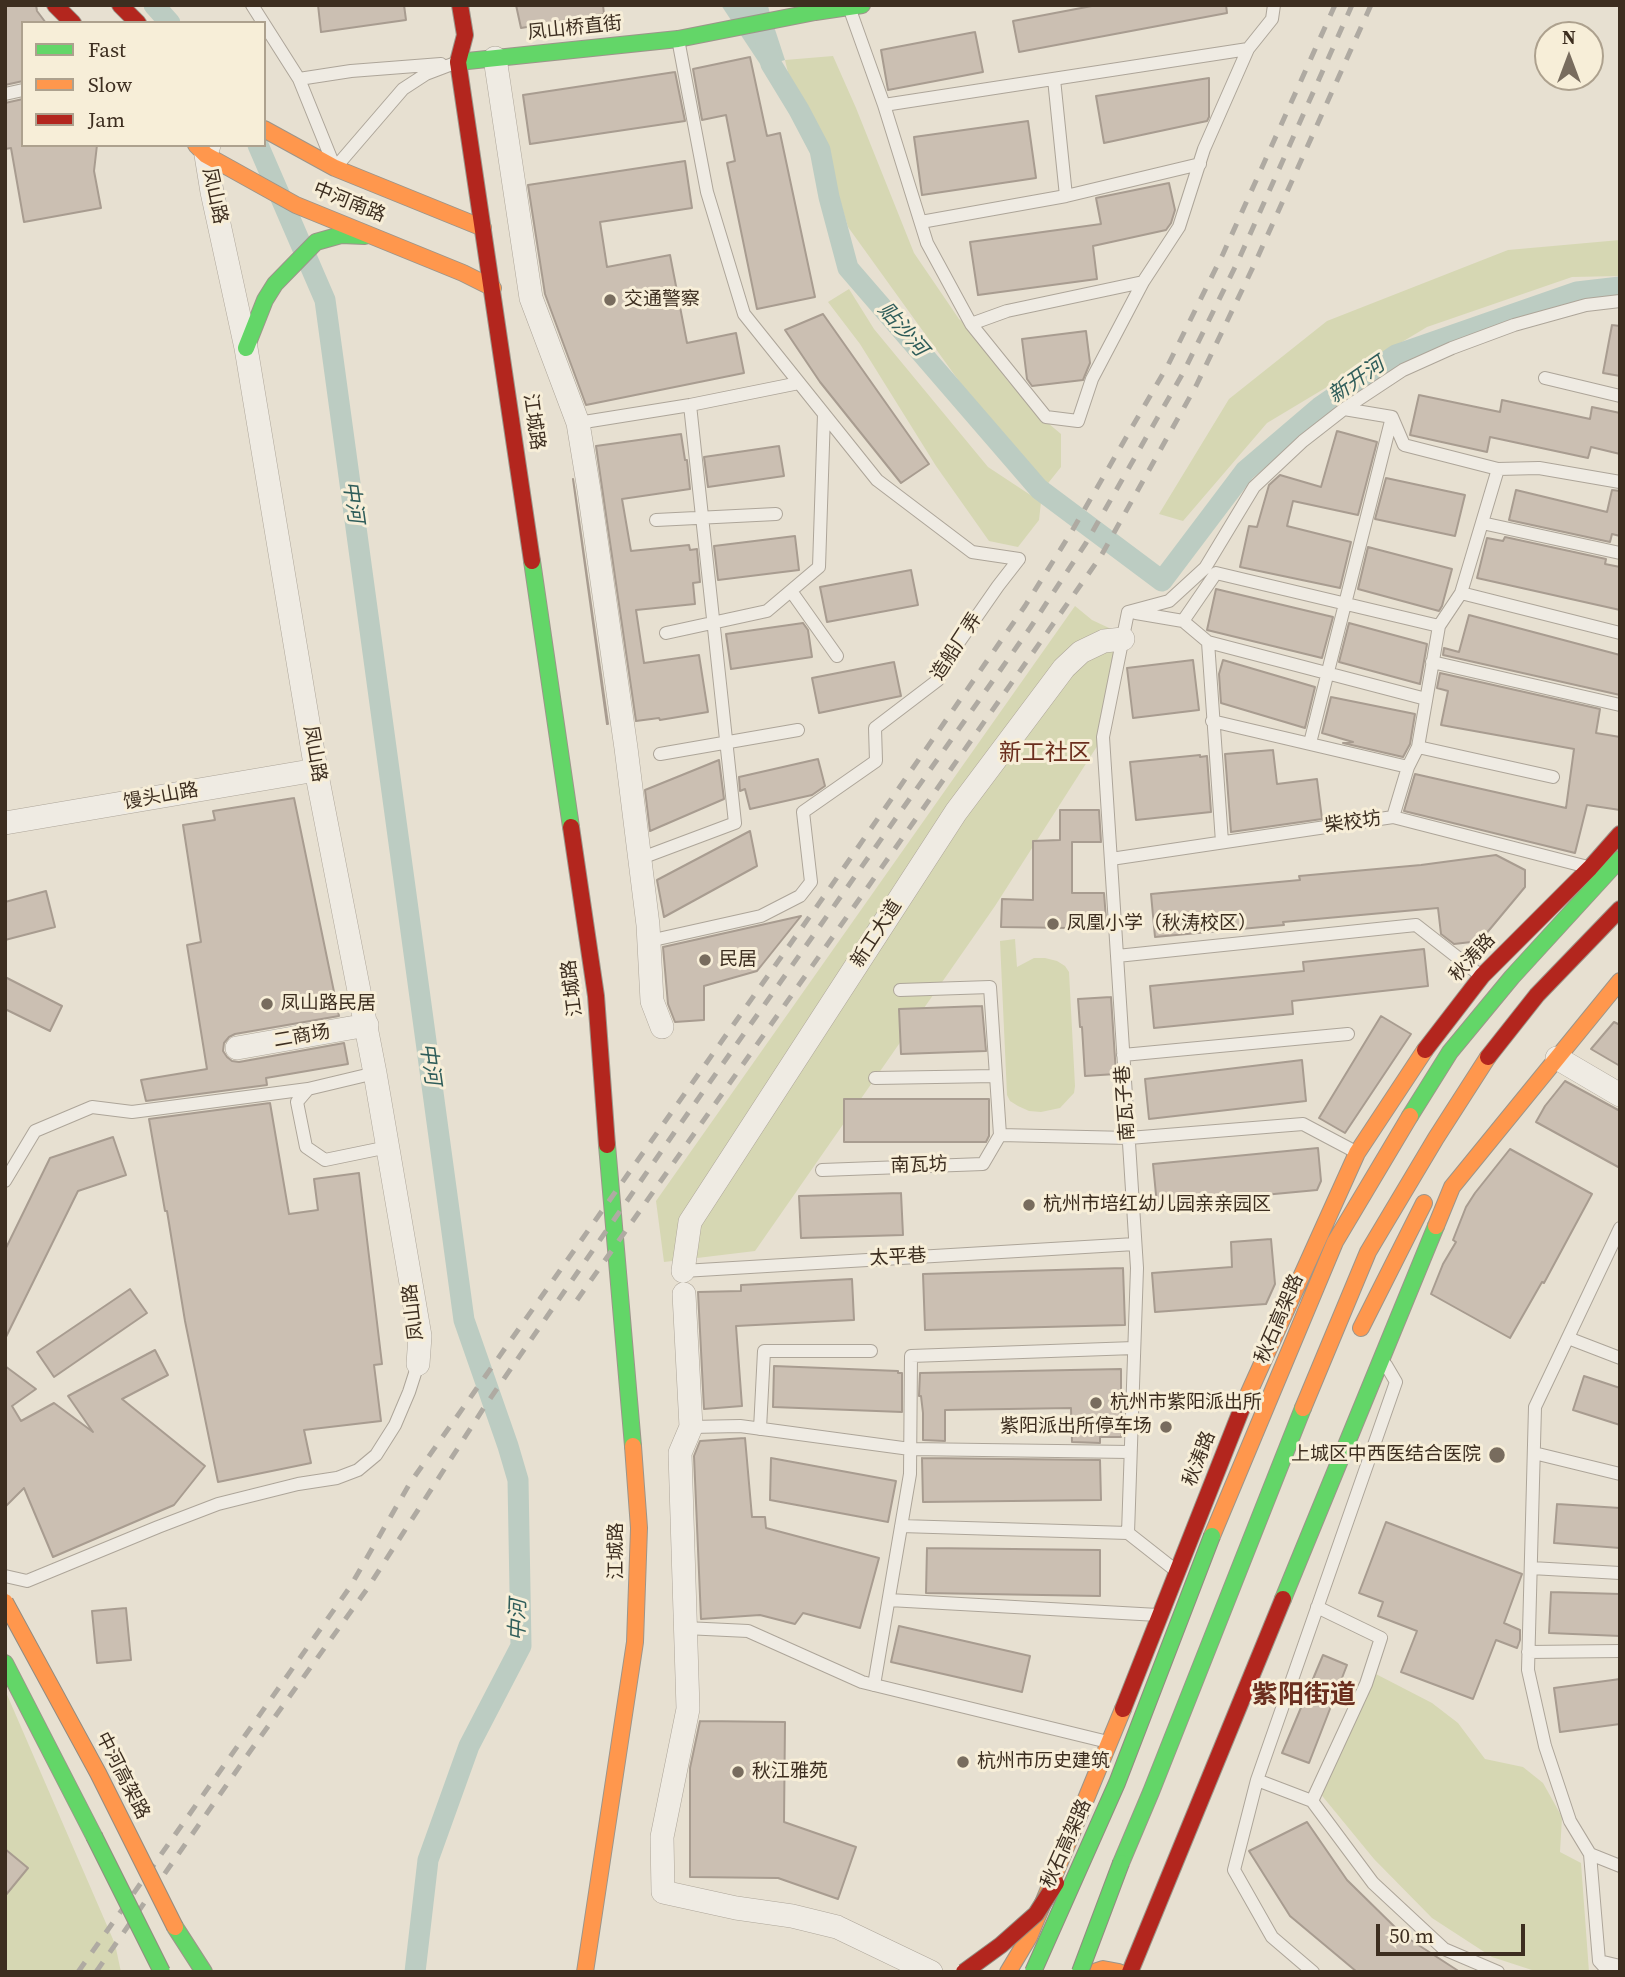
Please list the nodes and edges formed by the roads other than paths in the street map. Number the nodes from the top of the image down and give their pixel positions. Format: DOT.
graph roads {
  1 [pos="55,5"];
  2 [pos="120,5"];
  3 [pos="252,5"];
  4 [pos="460,5"];
  5 [pos="1274,5"];
  6 [pos="855,6"];
  7 [pos="71,21"];
  8 [pos="136,21"];
  9 [pos="262,21"];
  10 [pos="266,27"];
  11 [pos="678,39"];
  12 [pos="1248,49"];
  13 [pos="495,58"];
  14 [pos="458,62"];
  15 [pos="299,79"];
  16 [pos="1054,79"];
  17 [pos="884,105"];
  18 [pos="266,130"];
  19 [pos="204,149"];
  20 [pos="1199,164"];
  21 [pos="335,168"];
  22 [pos="1066,195"];
  23 [pos="921,222"];
  24 [pos="483,228"];
  25 [pos="376,237"];
  26 [pos="1143,282"];
  27 [pos="493,288"];
  28 [pos="1620,301"];
  29 [pos="971,324"];
  30 [pos="246,348"];
  31 [pos="1545,378"];
  32 [pos="799,383"];
  33 [pos="1620,396"];
  34 [pos="690,405"];
  35 [pos="1344,409"];
  36 [pos="824,414"];
  37 [pos="1392,417"];
  38 [pos="578,423"];
  39 [pos="1498,469"];
  40 [pos="1620,482"];
  41 [pos="776,514"];
  42 [pos="702,517"];
  43 [pos="656,520"];
  44 [pos="1482,523"];
  45 [pos="1620,553"];
  46 [pos="791,591"];
  47 [pos="1461,593"];
  48 [pos="1345,604"];
  49 [pos="1128,612"];
  50 [pos="1183,621"];
  51 [pos="713,622"];
  52 [pos="1439,626"];
  53 [pos="666,633"];
  54 [pos="1620,633"];
  55 [pos="1123,639"];
  56 [pos="1208,642"];
  57 [pos="837,656"];
  58 [pos="1432,662"];
  59 [pos="1328,674"];
  60 [pos="1426,699"];
  61 [pos="1620,705"];
  62 [pos="1212,721"];
  63 [pos="798,730"];
  64 [pos="727,743"];
  65 [pos="1310,743"];
  66 [pos="1418,747"];
  67 [pos="660,754"];
  68 [pos="1408,767"];
  69 [pos="317,770"];
  70 [pos="1553,777"];
  71 [pos="1393,817"];
  72 [pos="5,823"];
  73 [pos="1620,834"];
  74 [pos="1222,842"];
  75 [pos="639,859"];
  76 [pos="1111,859"];
  77 [pos="1620,859"];
  78 [pos="1590,868"];
  79 [pos="1620,909"];
  80 [pos="1620,930"];
  81 [pos="649,941"];
  82 [pos="1117,956"];
  83 [pos="1580,974"];
  84 [pos="1482,976"];
  85 [pos="1620,981"];
  86 [pos="900,990"];
  87 [pos="367,1025"];
  88 [pos="662,1027"];
  89 [pos="1348,1034"];
  90 [pos="237,1048"];
  91 [pos="1123,1055"];
  92 [pos="1557,1058"];
  93 [pos="376,1073"];
  94 [pos="996,1076"];
  95 [pos="875,1079"];
  96 [pos="308,1089"];
  97 [pos="1620,1096"];
  98 [pos="1000,1135"];
  99 [pos="1129,1138"];
  100 [pos="388,1147"];
  101 [pos="1357,1153"];
  102 [pos="822,1170"];
  103 [pos="5,1181"];
  104 [pos="1431,1188"];
  105 [pos="1618,1236"];
  106 [pos="1135,1244"];
  107 [pos="683,1271"];
  108 [pos="684,1294"];
  109 [pos="1568,1338"];
  110 [pos="1353,1343"];
  111 [pos="1134,1348"];
  112 [pos="871,1351"];
  113 [pos="1620,1357"];
  114 [pos="1382,1358"];
  115 [pos="418,1364"];
  116 [pos="1322,1403"];
  117 [pos="691,1427"];
  118 [pos="760,1429"];
  119 [pos="910,1449"];
  120 [pos="1130,1452"];
  121 [pos="1534,1453"];
  122 [pos="1620,1474"];
  123 [pos="901,1526"];
  124 [pos="1128,1533"];
  125 [pos="1250,1544"];
  126 [pos="1531,1568"];
  127 [pos="1178,1572"];
  128 [pos="1620,1573"];
  129 [pos="5,1576"];
  130 [pos="889,1600"];
  131 [pos="5,1602"];
  132 [pos="1317,1607"];
  133 [pos="1161,1615"];
  134 [pos="685,1628"];
  135 [pos="1620,1651"];
  136 [pos="1528,1652"];
  137 [pos="5,1663"];
  138 [pos="874,1685"];
  139 [pos="1110,1742"];
  140 [pos="1256,1780"];
  141 [pos="1117,1783"];
  142 [pos="1312,1801"];
  143 [pos="94,1836"];
  144 [pos="1590,1854"];
  145 [pos="1620,1866"];
  146 [pos="1050,1888"];
  147 [pos="120,1922"];
  148 [pos="175,1927"];
  149 [pos="1599,1961"];
  150 [pos="1620,1966"];
  151 [pos="162,1972"];
  152 [pos="197,1972"];
  153 [pos="204,1972"];
  154 [pos="585,1972"];
  155 [pos="931,1972"];
  156 [pos="964,1972"];
  157 [pos="1008,1972"];
  158 [pos="1032,1972"];
  159 [pos="1080,1972"];
  160 [pos="1094,1972"];
  161 [pos="1119,1972"];
  162 [pos="1129,1972"];
  163 [pos="1313,1972"];
  164 [pos="1498,1972"];
  165 [pos="1609,1972"];
  1 -- 7 [label="main road"];
  2 -- 8 [label="main road"];
  3 -- 9 [label="lane"];
  4 -- 14 [label="main road, 江城路"];
  5 -- 12 [label="lane"];
  6 -- 11 [label="main road, 凤山桥直街"];
  6 -- 17 [label="lane"];
  10 -- 15 [label="lane"];
  11 -- 13 [label="main road, 凤山桥直街"];
  11 -- 32 [label="lane"];
  12 -- 16 [label="lane"];
  12 -- 20 [label="lane"];
  13 -- 14 [label="main road, 凤山桥直街"];
  13 -- 38 [label="street"];
  14 -- 15 [label="lane"];
  14 -- 21 [label="lane"];
  14 -- 24 [label="main road, 江城路"];
  15 -- 21 [label="lane"];
  16 -- 17 [label="lane"];
  16 -- 22 [label="lane"];
  17 -- 23 [label="lane"];
  18 -- 21 [label="main road, 中河南路"];
  19 -- 25 [label="main road, 中河南路"];
  19 -- 30 [label="street, 凤山路"];
  20 -- 22 [label="lane"];
  20 -- 26 [label="lane"];
  21 -- 24 [label="main road, 中河南路"];
  22 -- 23 [label="lane"];
  23 -- 29 [label="lane"];
  24 -- 27 [label="main road, 江城路"];
  25 -- 27 [label="main road, 中河南路"];
  25 -- 30 [label="main road"];
  26 -- 29 [label="lane"];
  26 -- 29 [label="lane"];
  27 -- 154 [label="main road, 江城路"];
  28 -- 35 [label="lane"];
  30 -- 69 [label="street, 凤山路"];
  31 -- 33 [label="lane"];
  32 -- 34 [label="lane"];
  32 -- 36 [label="lane"];
  34 -- 38 [label="lane"];
  34 -- 42 [label="lane"];
  35 -- 37 [label="lane"];
  35 -- 49 [label="lane"];
  36 -- 46 [label="lane"];
  36 -- 81 [label="lane, 造船厂弄"];
  37 -- 39 [label="lane"];
  37 -- 48 [label="lane"];
  38 -- 75 [label="street"];
  39 -- 40 [label="lane"];
  39 -- 44 [label="lane"];
  41 -- 42 [label="lane"];
  42 -- 43 [label="lane"];
  42 -- 51 [label="lane"];
  44 -- 45 [label="lane"];
  44 -- 47 [label="lane"];
  46 -- 51 [label="lane"];
  46 -- 57 [label="lane"];
  47 -- 52 [label="lane"];
  47 -- 54 [label="lane"];
  48 -- 50 [label="lane"];
  48 -- 52 [label="lane"];
  48 -- 59 [label="lane"];
  49 -- 50 [label="lane"];
  49 -- 55 [label="lane, 南瓦子巷"];
  50 -- 56 [label="lane"];
  51 -- 53 [label="lane"];
  51 -- 64 [label="lane"];
  52 -- 58 [label="lane"];
  55 -- 76 [label="lane, 南瓦子巷"];
  55 -- 107 [label="street, 新工大道"];
  56 -- 59 [label="lane"];
  56 -- 62 [label="lane"];
  58 -- 60 [label="lane"];
  58 -- 61 [label="lane"];
  59 -- 60 [label="lane"];
  59 -- 65 [label="lane"];
  60 -- 66 [label="lane"];
  62 -- 65 [label="lane"];
  62 -- 74 [label="lane"];
  63 -- 64 [label="lane"];
  64 -- 67 [label="lane"];
  64 -- 75 [label="lane"];
  65 -- 68 [label="lane"];
  66 -- 68 [label="lane"];
  66 -- 70 [label="lane"];
  68 -- 71 [label="lane"];
  69 -- 72 [label="street, 馒头山路"];
  69 -- 87 [label="street, 凤山路"];
  71 -- 74 [label="lane, 柴校坊"];
  71 -- 78 [label="lane, 柴校坊"];
  73 -- 78 [label="main road, 秋涛路"];
  74 -- 76 [label="lane, 柴校坊"];
  75 -- 81 [label="street"];
  76 -- 82 [label="lane, 南瓦子巷"];
  77 -- 141 [label="main road, 秋石高架路, bridge"];
  78 -- 84 [label="main road, 秋涛路"];
  79 -- 125 [label="main road"];
  80 -- 83 [label="main road"];
  81 -- 88 [label="street"];
  82 -- 84 [label="lane"];
  82 -- 91 [label="lane, 南瓦子巷"];
  84 -- 101 [label="main road, 秋涛路"];
  85 -- 92 [label="main road"];
  86 -- 94 [label="lane"];
  87 -- 90 [label="street, 二商场"];
  87 -- 93 [label="street, 凤山路"];
  89 -- 91 [label="lane"];
  91 -- 99 [label="lane, 南瓦子巷"];
  92 -- 97 [label="street"];
  92 -- 114 [label="main road"];
  93 -- 96 [label="lane"];
  93 -- 100 [label="street, 凤山路"];
  94 -- 95 [label="lane"];
  94 -- 98 [label="lane"];
  96 -- 100 [label="lane"];
  96 -- 103 [label="lane"];
  98 -- 99 [label="lane"];
  98 -- 102 [label="lane, 南瓦坊"];
  99 -- 101 [label="lane"];
  99 -- 106 [label="lane, 南瓦子巷"];
  100 -- 115 [label="street, 凤山路"];
  101 -- 127 [label="main road, 秋涛路"];
  104 -- 110 [label="main road"];
  105 -- 109 [label="lane"];
  106 -- 107 [label="lane, 太平巷"];
  106 -- 111 [label="lane, 南瓦子巷"];
  107 -- 108 [label="lane"];
  108 -- 117 [label="street"];
  109 -- 113 [label="lane"];
  109 -- 121 [label="lane"];
  111 -- 119 [label="lane"];
  111 -- 120 [label="lane, 南瓦子巷"];
  112 -- 118 [label="lane"];
  114 -- 132 [label="lane"];
  114 -- 162 [label="main road"];
  115 -- 129 [label="lane"];
  116 -- 125 [label="main road"];
  117 -- 118 [label="lane"];
  117 -- 134 [label="street"];
  118 -- 119 [label="lane"];
  119 -- 120 [label="lane"];
  119 -- 123 [label="lane"];
  120 -- 124 [label="lane, 南瓦子巷"];
  121 -- 122 [label="lane"];
  121 -- 126 [label="lane"];
  123 -- 124 [label="lane"];
  123 -- 130 [label="lane"];
  124 -- 127 [label="lane"];
  125 -- 159 [label="main road, bridge"];
  126 -- 128 [label="lane"];
  126 -- 136 [label="lane"];
  127 -- 133 [label="main road, 秋涛路"];
  130 -- 133 [label="lane"];
  130 -- 138 [label="lane"];
  131 -- 148 [label="main road, 中河高架路, bridge"];
  132 -- 140 [label="lane"];
  132 -- 142 [label="lane"];
  133 -- 139 [label="main road, 秋涛路"];
  134 -- 138 [label="lane"];
  134 -- 155 [label="street"];
  135 -- 136 [label="lane"];
  136 -- 144 [label="lane"];
  137 -- 143 [label="main road"];
  138 -- 139 [label="lane"];
  139 -- 146 [label="main road, 秋涛路"];
  140 -- 142 [label="lane"];
  140 -- 163 [label="lane"];
  141 -- 156 [label="main road, bridge"];
  141 -- 158 [label="main road, 秋石高架路, bridge"];
  142 -- 164 [label="lane"];
  143 -- 147 [label="main road, bridge"];
  143 -- 151 [label="main road, bridge"];
  144 -- 145 [label="lane"];
  144 -- 149 [label="lane"];
  146 -- 157 [label="main road, 秋涛路"];
  146 -- 162 [label="main road"];
  148 -- 152 [label="main road, 中河高架路"];
  148 -- 153 [label="main road"];
  149 -- 150 [label="lane"];
  149 -- 165 [label="lane"];
  160 -- 161 [label="main road"];
}
